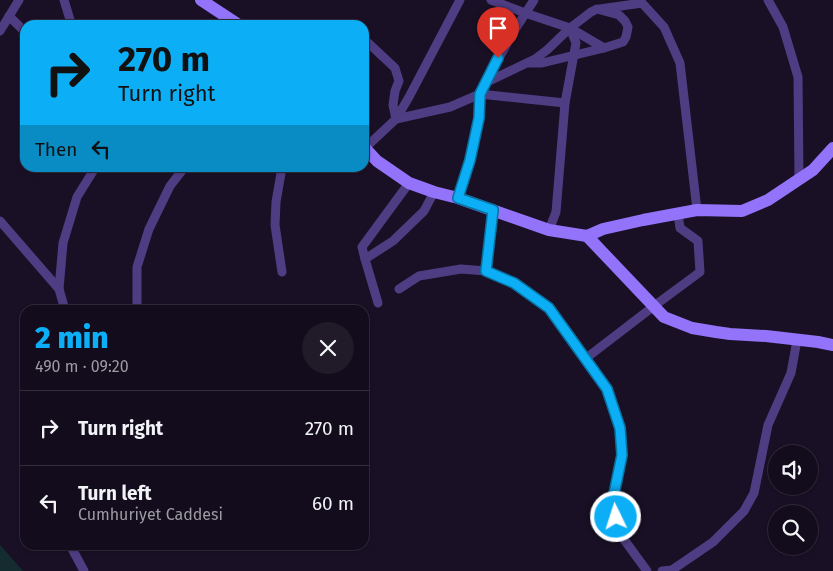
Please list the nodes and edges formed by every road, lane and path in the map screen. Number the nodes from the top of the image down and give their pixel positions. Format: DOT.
graph roads {
  1 [pos="19,0"];
  2 [pos="64,0"];
  3 [pos="460,0"];
  4 [pos="493,0"];
  5 [pos="534,0"];
  6 [pos="768,0"];
  7 [pos="204,1"];
  8 [pos="597,9"];
  9 [pos="525,13"];
  10 [pos="9,16"];
  11 [pos="70,20"];
  12 [pos="232,20"];
  13 [pos="20,27"];
  14 [pos="570,28"];
  15 [pos="0,31"];
  16 [pos="369,44"];
  17 [pos="604,48"];
  18 [pos="575,55"];
  19 [pos="528,63"];
  20 [pos="485,83"];
  21 [pos="480,94"];
  22 [pos="565,103"];
  23 [pos="396,119"];
  24 [pos="369,143"];
  25 [pos="833,148"];
  26 [pos="369,152"];
  27 [pos="93,172"];
  28 [pos="181,172"];
  29 [pos="281,172"];
  30 [pos="799,178"];
  31 [pos="409,183"];
  32 [pos="434,192"];
  33 [pos="458,198"];
  34 [pos="493,210"];
  35 [pos="698,210"];
  36 [pos="678,214"];
  37 [pos="0,221"];
  38 [pos="549,230"];
  39 [pos="587,236"];
  40 [pos="365,259"];
  41 [pos="486,271"];
  42 [pos="282,272"];
  43 [pos="59,289"];
  44 [pos="399,290"];
  45 [pos="378,303"];
  46 [pos="64,305"];
  47 [pos="137,305"];
  48 [pos="654,306"];
  49 [pos="797,340"];
  50 [pos="833,345"];
  51 [pos="585,359"];
  52 [pos="73,550"];
  53 [pos="84,571"];
  54 [pos="646,571"];
  55 [pos="662,571"];
  1 -- 10 [label="street"];
  2 -- 11 [label="street"];
  3 -- 23 [label="street"];
  4 -- 9 [label="street"];
  5 -- 9 [label="street"];
  6 -- 30 [label="street"];
  7 -- 12 [label="street"];
  8 -- 14 [label="street"];
  8 -- 17 [label="street"];
  8 -- 35 [label="street"];
  9 -- 14 [label="street"];
  9 -- 20 [label="street"];
  10 -- 13 [label="street"];
  10 -- 15 [label="street"];
  14 -- 17 [label="street"];
  14 -- 18 [label="street"];
  14 -- 19 [label="street"];
  16 -- 23 [label="street"];
  17 -- 18 [label="street"];
  18 -- 19 [label="street"];
  18 -- 22 [label="street"];
  19 -- 20 [label="street"];
  20 -- 21 [label="street"];
  21 -- 22 [label="street"];
  21 -- 23 [label="street"];
  21 -- 33 [label="street"];
  22 -- 38 [label="street"];
  23 -- 24 [label="street"];
  25 -- 30 [label="street"];
  26 -- 31 [label="street"];
  27 -- 43 [label="street"];
  28 -- 47 [label="street"];
  29 -- 42 [label="street"];
  30 -- 35 [label="street"];
  31 -- 32 [label="street"];
  31 -- 40 [label="street"];
  32 -- 33 [label="street"];
  32 -- 40 [label="street"];
  33 -- 34 [label="street"];
  34 -- 38 [label="street"];
  34 -- 41 [label="street"];
  35 -- 36 [label="street"];
  36 -- 39 [label="street"];
  36 -- 48 [label="street"];
  37 -- 43 [label="street"];
  38 -- 39 [label="street"];
  39 -- 48 [label="street"];
  40 -- 45 [label="street"];
  41 -- 44 [label="street"];
  41 -- 51 [label="street"];
  43 -- 46 [label="street"];
  48 -- 49 [label="street"];
  48 -- 51 [label="street"];
  49 -- 50 [label="street"];
  49 -- 55 [label="street"];
  51 -- 54 [label="street"];
  52 -- 53 [label="street"];
}
